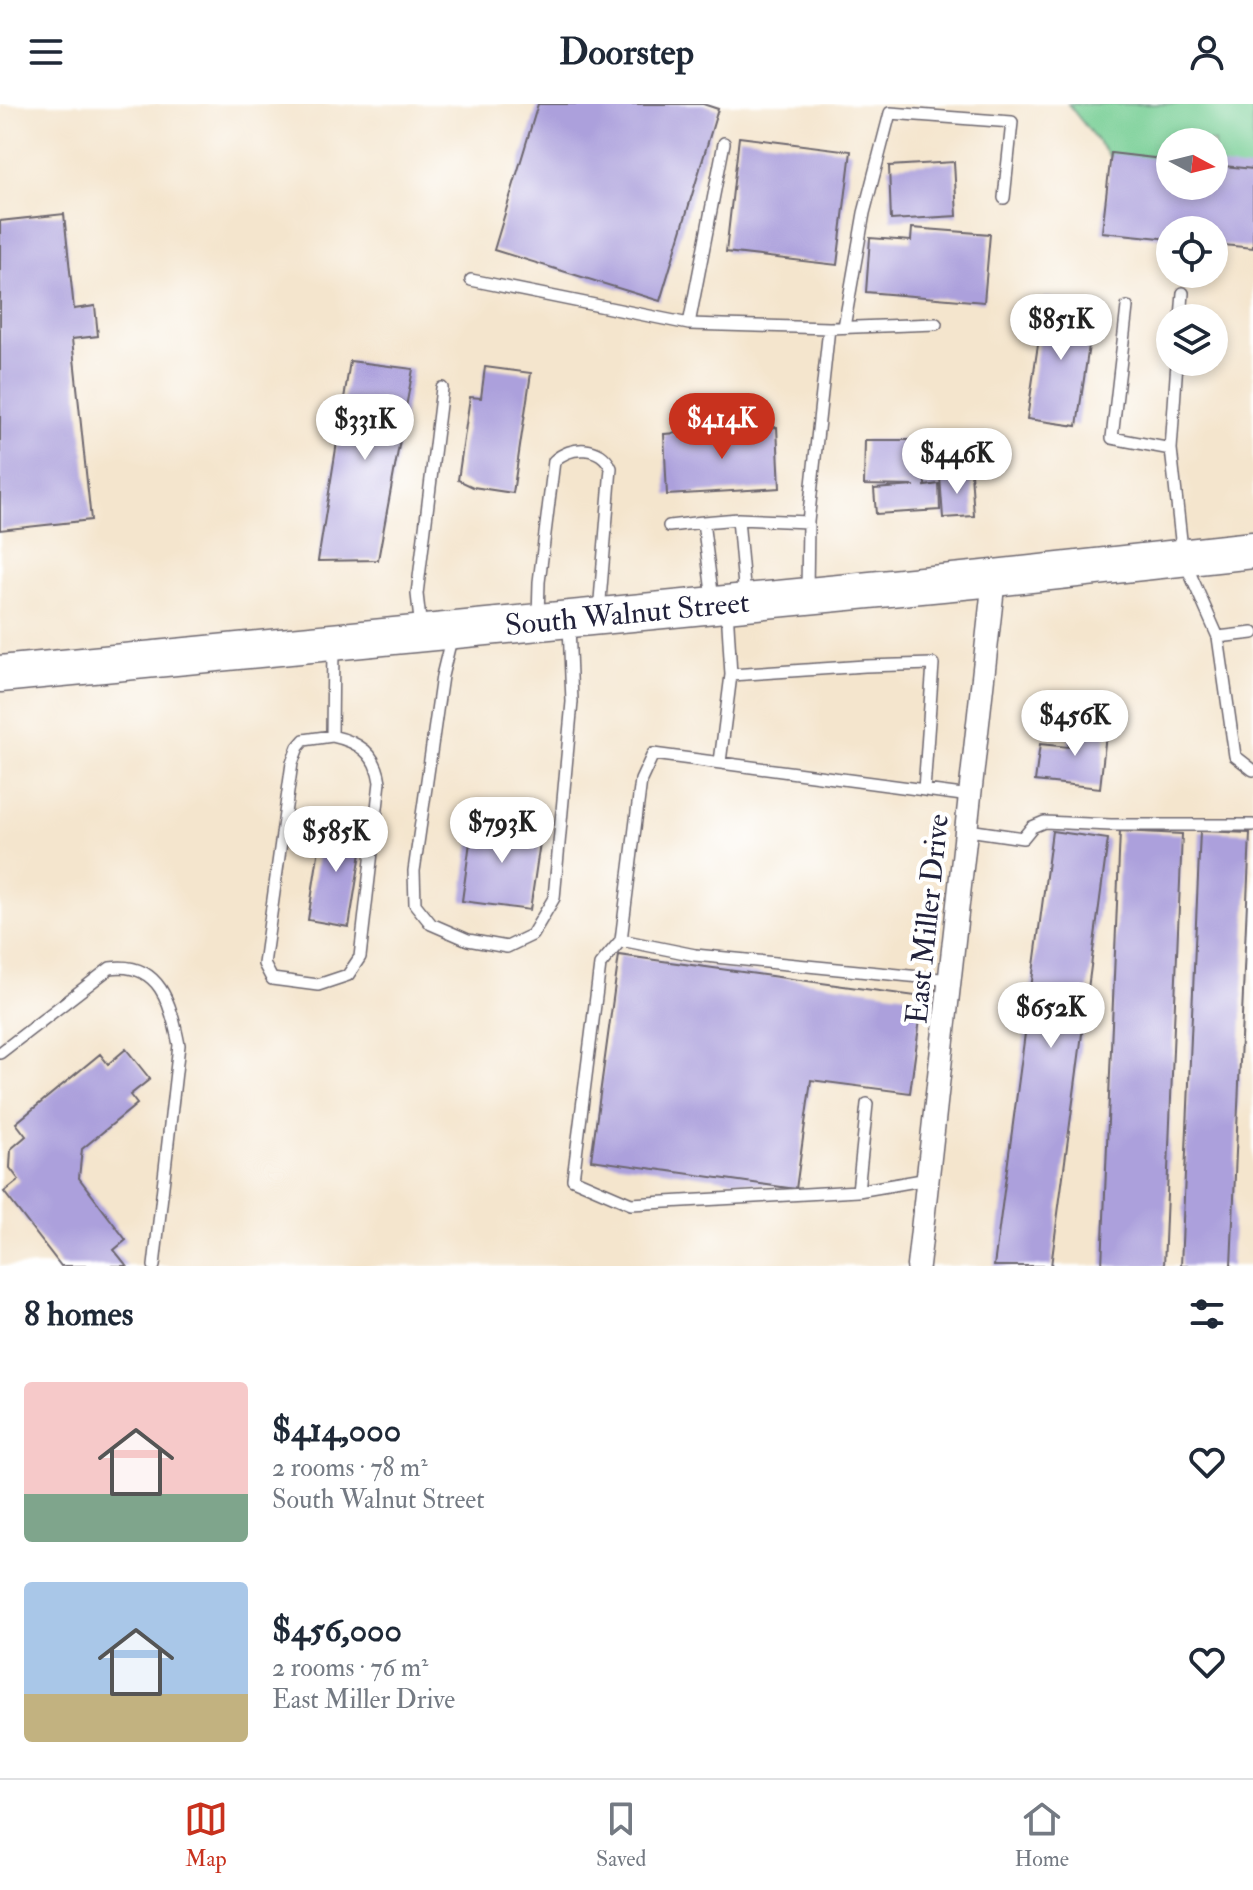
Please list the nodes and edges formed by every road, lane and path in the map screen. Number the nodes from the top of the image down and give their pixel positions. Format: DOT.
graph roads {
  1 [pos="724,143"];
  2 [pos="1004,198"];
  3 [pos="471,280"];
  4 [pos="1183,293"];
  5 [pos="1182,304"];
  6 [pos="1127,307"];
  7 [pos="689,324"];
  8 [pos="936,324"];
  9 [pos="844,327"];
  10 [pos="829,328"];
  11 [pos="1176,376"];
  12 [pos="442,388"];
  13 [pos="1171,449"];
  14 [pos="738,519"];
  15 [pos="703,522"];
  16 [pos="808,522"];
  17 [pos="669,526"];
  18 [pos="1253,550"];
  19 [pos="1183,558"];
  20 [pos="994,578"];
  21 [pos="806,596"];
  22 [pos="729,604"];
  23 [pos="569,619"];
  24 [pos="437,632"];
  25 [pos="1253,633"];
  26 [pos="1218,637"];
  27 [pos="333,642"];
  28 [pos="0,674"];
  29 [pos="731,675"];
  30 [pos="332,736"];
  31 [pos="720,762"];
  32 [pos="1253,770"];
  33 [pos="924,790"];
  34 [pos="971,797"];
  35 [pos="1253,825"];
  36 [pos="968,830"];
  37 [pos="621,940"];
  38 [pos="951,980"];
  39 [pos="0,1053"];
  40 [pos="867,1104"];
  41 [pos="928,1179"];
  42 [pos="858,1191"];
  43 [pos="154,1266"];
  44 [pos="918,1266"];
  1 -- 7 [label="lane"];
  2 -- 9 [label="lane"];
  3 -- 7 [label="lane"];
  4 -- 5 [label="lane"];
  6 -- 13 [label="lane"];
  7 -- 10 [label="lane"];
  8 -- 9 [label="lane"];
  9 -- 10 [label="lane"];
  10 -- 16 [label="lane"];
  11 -- 13 [label="lane"];
  12 -- 24 [label="lane"];
  13 -- 19 [label="lane"];
  14 -- 15 [label="lane"];
  14 -- 16 [label="lane"];
  14 -- 22 [label="lane"];
  15 -- 17 [label="lane"];
  15 -- 22 [label="lane"];
  16 -- 21 [label="lane"];
  18 -- 19 [label="main road, South Walnut Street"];
  19 -- 20 [label="main road, South Walnut Street"];
  19 -- 26 [label="lane"];
  20 -- 21 [label="main road, South Walnut Street"];
  20 -- 34 [label="street, East Miller Drive"];
  21 -- 22 [label="main road, South Walnut Street"];
  22 -- 23 [label="main road, South Walnut Street"];
  22 -- 29 [label="lane"];
  23 -- 23 [label="lane"];
  23 -- 24 [label="main road, South Walnut Street"];
  23 -- 24 [label="lane"];
  24 -- 27 [label="main road, South Walnut Street"];
  25 -- 26 [label="lane"];
  26 -- 32 [label="lane"];
  27 -- 28 [label="main road, South Walnut Street"];
  27 -- 30 [label="lane"];
  29 -- 31 [label="lane"];
  29 -- 33 [label="lane"];
  30 -- 30 [label="lane"];
  31 -- 33 [label="lane"];
  31 -- 37 [label="lane"];
  33 -- 34 [label="lane"];
  34 -- 36 [label="street, East Miller Drive"];
  35 -- 36 [label="lane"];
  36 -- 38 [label="street, East Miller Drive"];
  37 -- 38 [label="lane"];
  37 -- 42 [label="lane"];
  38 -- 41 [label="street, East Miller Drive"];
  39 -- 43 [label="lane"];
  40 -- 42 [label="lane"];
  41 -- 42 [label="lane"];
  41 -- 44 [label="street, East Miller Drive"];
}
